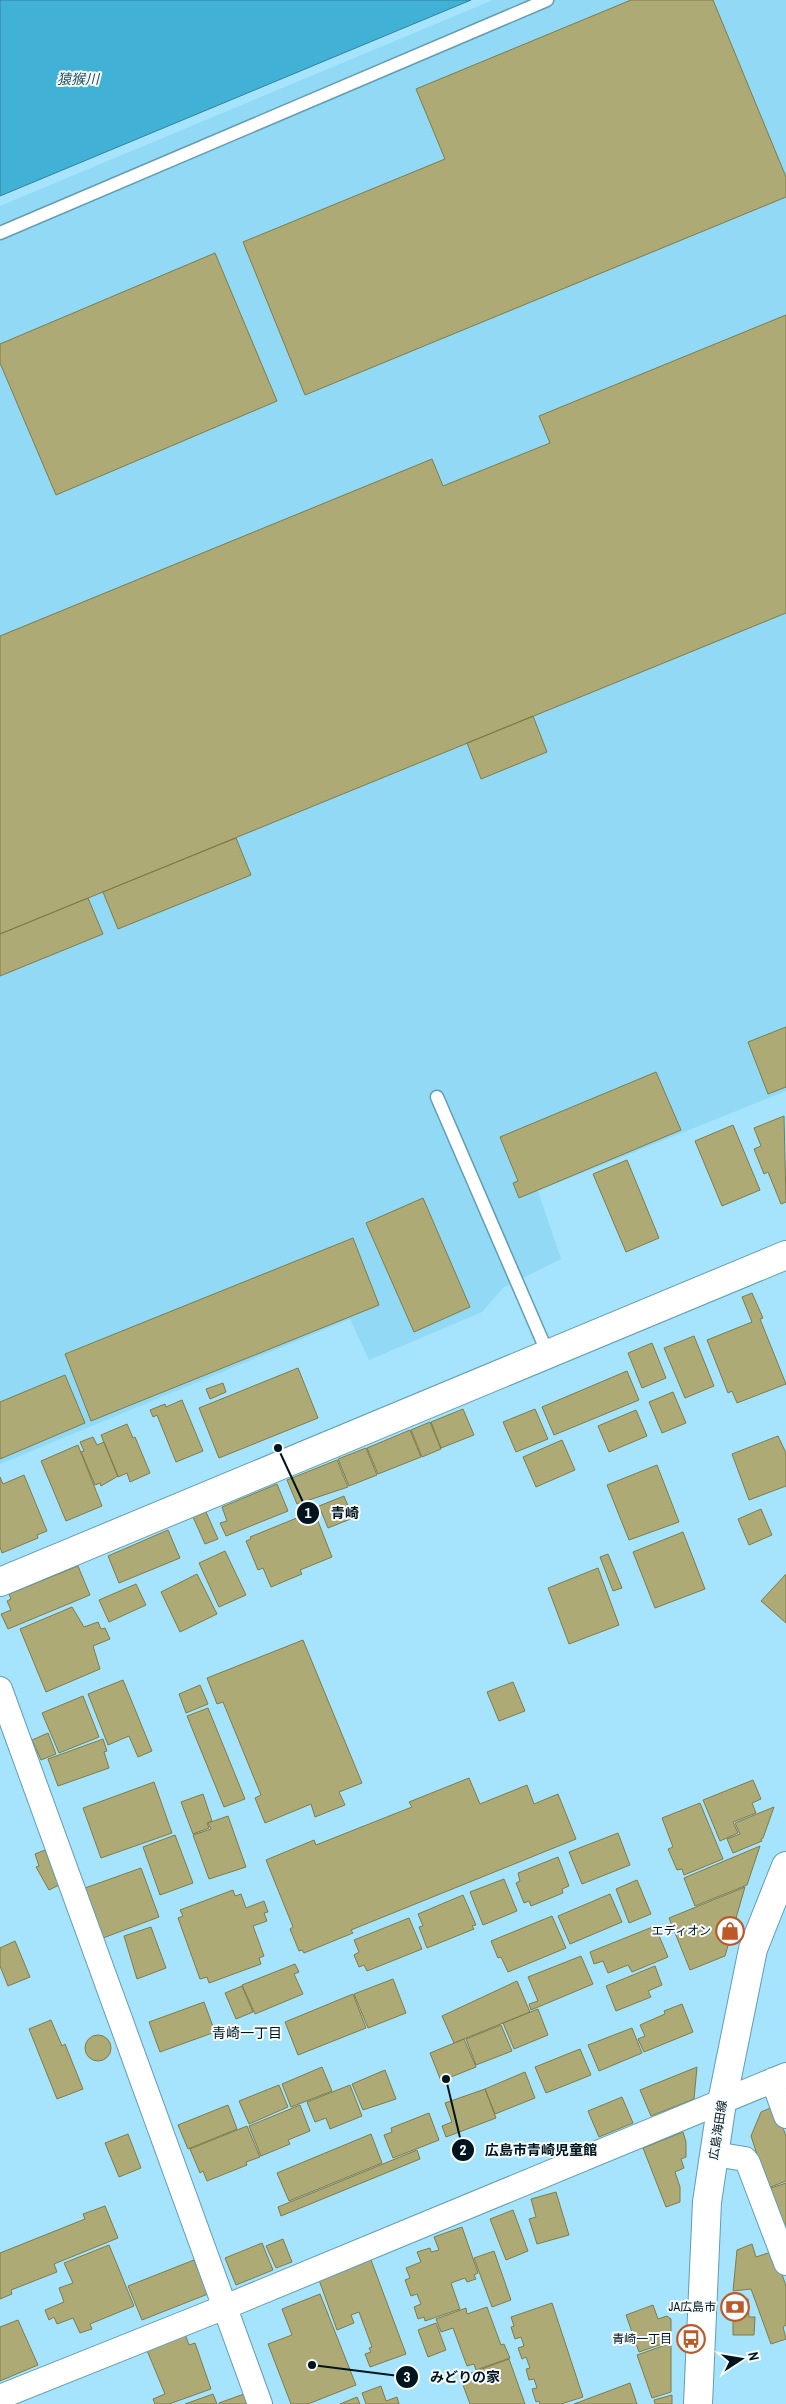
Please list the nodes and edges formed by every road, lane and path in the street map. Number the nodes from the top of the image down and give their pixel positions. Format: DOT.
graph roads {
  1 [pos="547,0"];
  2 [pos="0,233"];
  3 [pos="437,1097"];
  4 [pos="786,1255"];
  5 [pos="548,1354"];
  6 [pos="0,1582"];
  7 [pos="3,1704"];
  8 [pos="786,1866"];
  9 [pos="779,2077"];
  10 [pos="722,2102"];
  11 [pos="786,2116"];
  12 [pos="714,2154"];
  13 [pos="786,2263"];
  14 [pos="225,2307"];
  15 [pos="0,2398"];
  16 [pos="260,2404"];
  17 [pos="698,2404"];
  1 -- 2 [label="lane"];
  3 -- 5 [label="lane"];
  4 -- 5 [label="street"];
  5 -- 6 [label="street"];
  7 -- 14 [label="street"];
  8 -- 10 [label="street, 広島海田線"];
  9 -- 10 [label="street"];
  9 -- 11 [label="street"];
  10 -- 12 [label="street, 広島海田線"];
  10 -- 14 [label="street"];
  12 -- 13 [label="street"];
  12 -- 17 [label="street, 広島海田線"];
  14 -- 15 [label="street"];
  14 -- 16 [label="street"];
}
